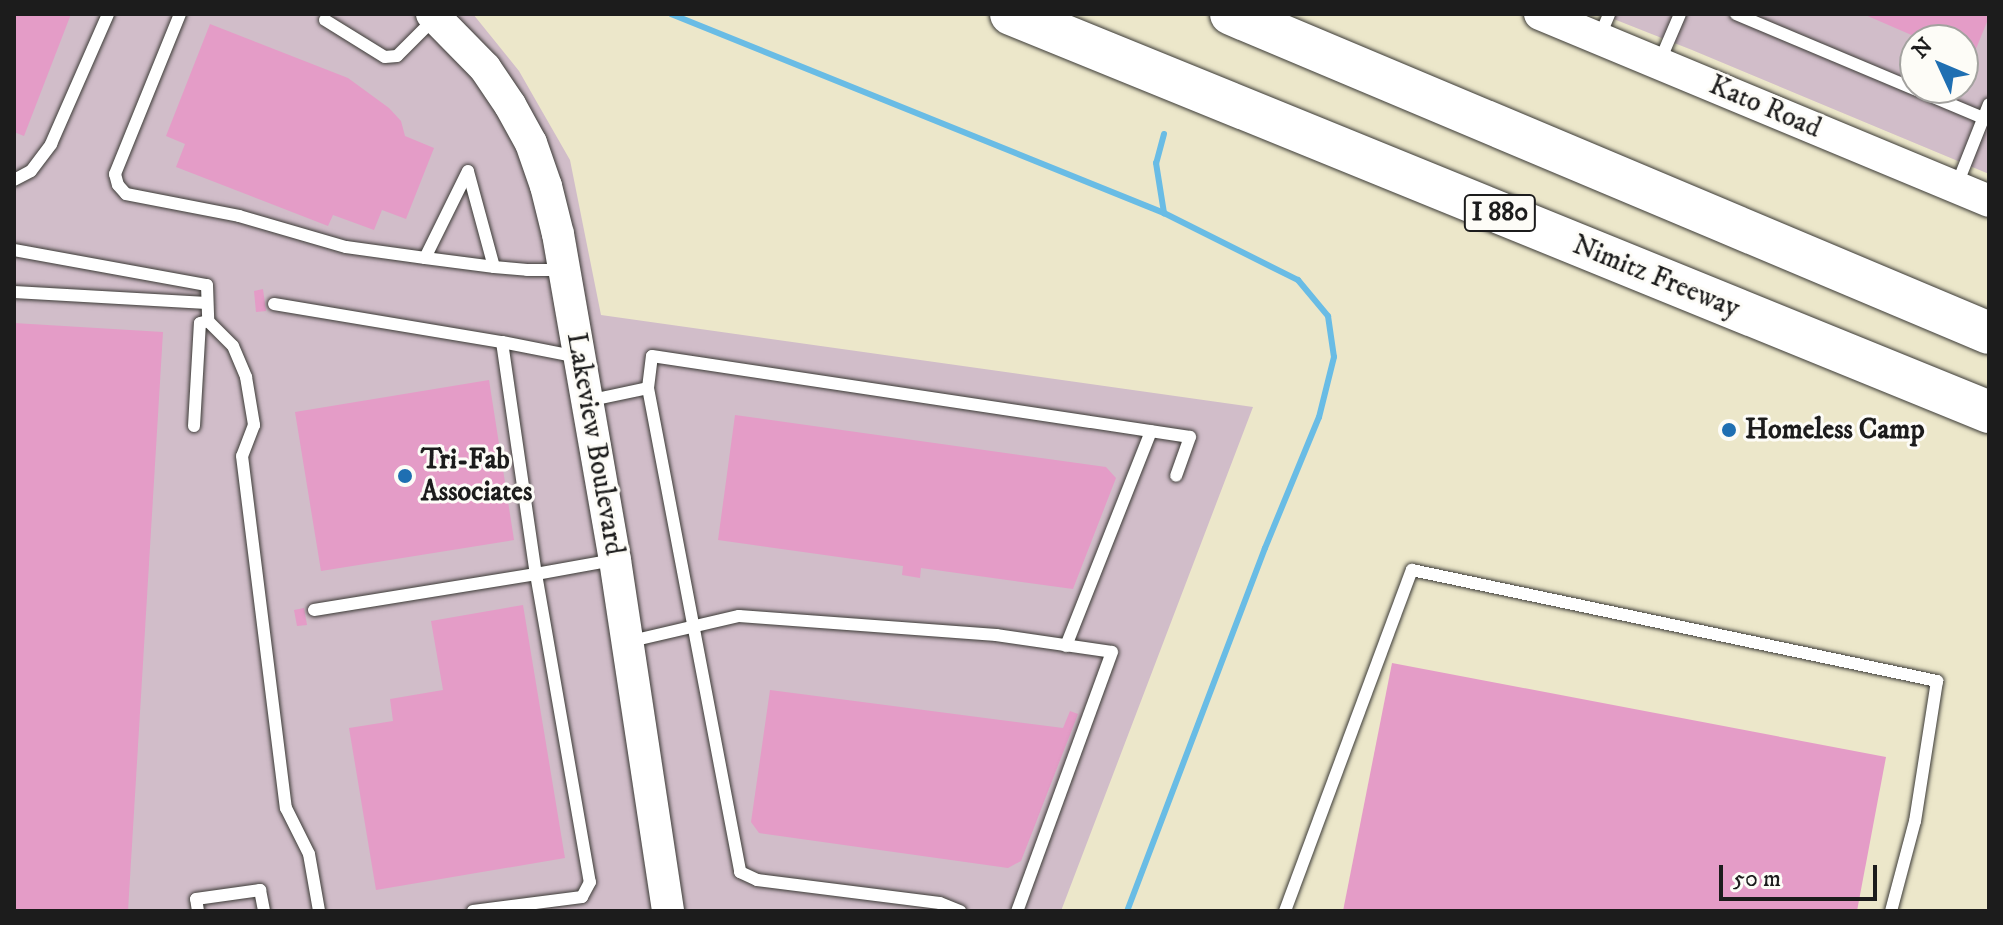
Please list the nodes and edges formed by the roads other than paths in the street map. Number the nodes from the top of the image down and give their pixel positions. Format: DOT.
graph roads {
  1 [pos="108,14"];
  2 [pos="180,14"];
  3 [pos="1011,14"];
  4 [pos="1231,14"];
  5 [pos="1540,14"];
  6 [pos="1680,14"];
  7 [pos="1736,14"];
  8 [pos="434,16"];
  9 [pos="325,20"];
  10 [pos="1604,26"];
  11 [pos="1659,63"];
  12 [pos="1989,104"];
  13 [pos="1983,118"];
  14 [pos="14,180"];
  15 [pos="1956,187"];
  16 [pos="1989,201"];
  17 [pos="14,250"];
  18 [pos="425,258"];
  19 [pos="494,267"];
  20 [pos="563,270"];
  21 [pos="14,292"];
  22 [pos="207,303"];
  23 [pos="274,304"];
  24 [pos="208,321"];
  25 [pos="1989,333"];
  26 [pos="502,342"];
  27 [pos="579,358"];
  28 [pos="648,388"];
  29 [pos="587,401"];
  30 [pos="1989,412"];
  31 [pos="194,426"];
  32 [pos="1151,431"];
  33 [pos="1176,476"];
  34 [pos="615,560"];
  35 [pos="536,574"];
  36 [pos="314,610"];
  37 [pos="695,626"];
  38 [pos="627,642"];
  39 [pos="1066,646"];
  40 [pos="198,911"];
  41 [pos="264,911"];
  42 [pos="319,911"];
  43 [pos="473,911"];
  44 [pos="668,911"];
  45 [pos="960,911"];
  46 [pos="1017,911"];
  47 [pos="1285,911"];
  48 [pos="1891,911"];
  1 -- 14 [label="lane"];
  2 -- 18 [label="lane"];
  3 -- 30 [label="highway, Nimitz Freeway / I 880"];
  4 -- 25 [label="highway"];
  5 -- 10 [label="street, Kato Road"];
  6 -- 11 [label="lane"];
  7 -- 13 [label="lane"];
  8 -- 9 [label="lane"];
  8 -- 20 [label="street, Lakeview Boulevard"];
  10 -- 11 [label="street, Kato Road"];
  11 -- 15 [label="street, Kato Road"];
  12 -- 13 [label="lane"];
  13 -- 15 [label="lane"];
  15 -- 16 [label="street, Kato Road"];
  17 -- 22 [label="lane"];
  18 -- 19 [label="lane"];
  18 -- 19 [label="lane"];
  19 -- 20 [label="lane"];
  20 -- 27 [label="street, Lakeview Boulevard"];
  21 -- 22 [label="lane"];
  22 -- 24 [label="lane"];
  23 -- 26 [label="lane"];
  24 -- 31 [label="lane"];
  24 -- 42 [label="lane"];
  26 -- 27 [label="lane"];
  26 -- 35 [label="lane"];
  27 -- 29 [label="street, Lakeview Boulevard"];
  28 -- 29 [label="lane"];
  28 -- 32 [label="lane"];
  28 -- 37 [label="lane"];
  29 -- 34 [label="street, Lakeview Boulevard"];
  32 -- 33 [label="lane"];
  32 -- 39 [label="lane"];
  34 -- 35 [label="lane"];
  34 -- 38 [label="street, Lakeview Boulevard"];
  35 -- 36 [label="lane"];
  35 -- 43 [label="lane"];
  37 -- 38 [label="lane"];
  37 -- 39 [label="lane"];
  37 -- 45 [label="lane"];
  38 -- 44 [label="street, Lakeview Boulevard"];
  39 -- 46 [label="lane"];
  40 -- 41 [label="lane"];
  47 -- 48 [label="lane"];
}
